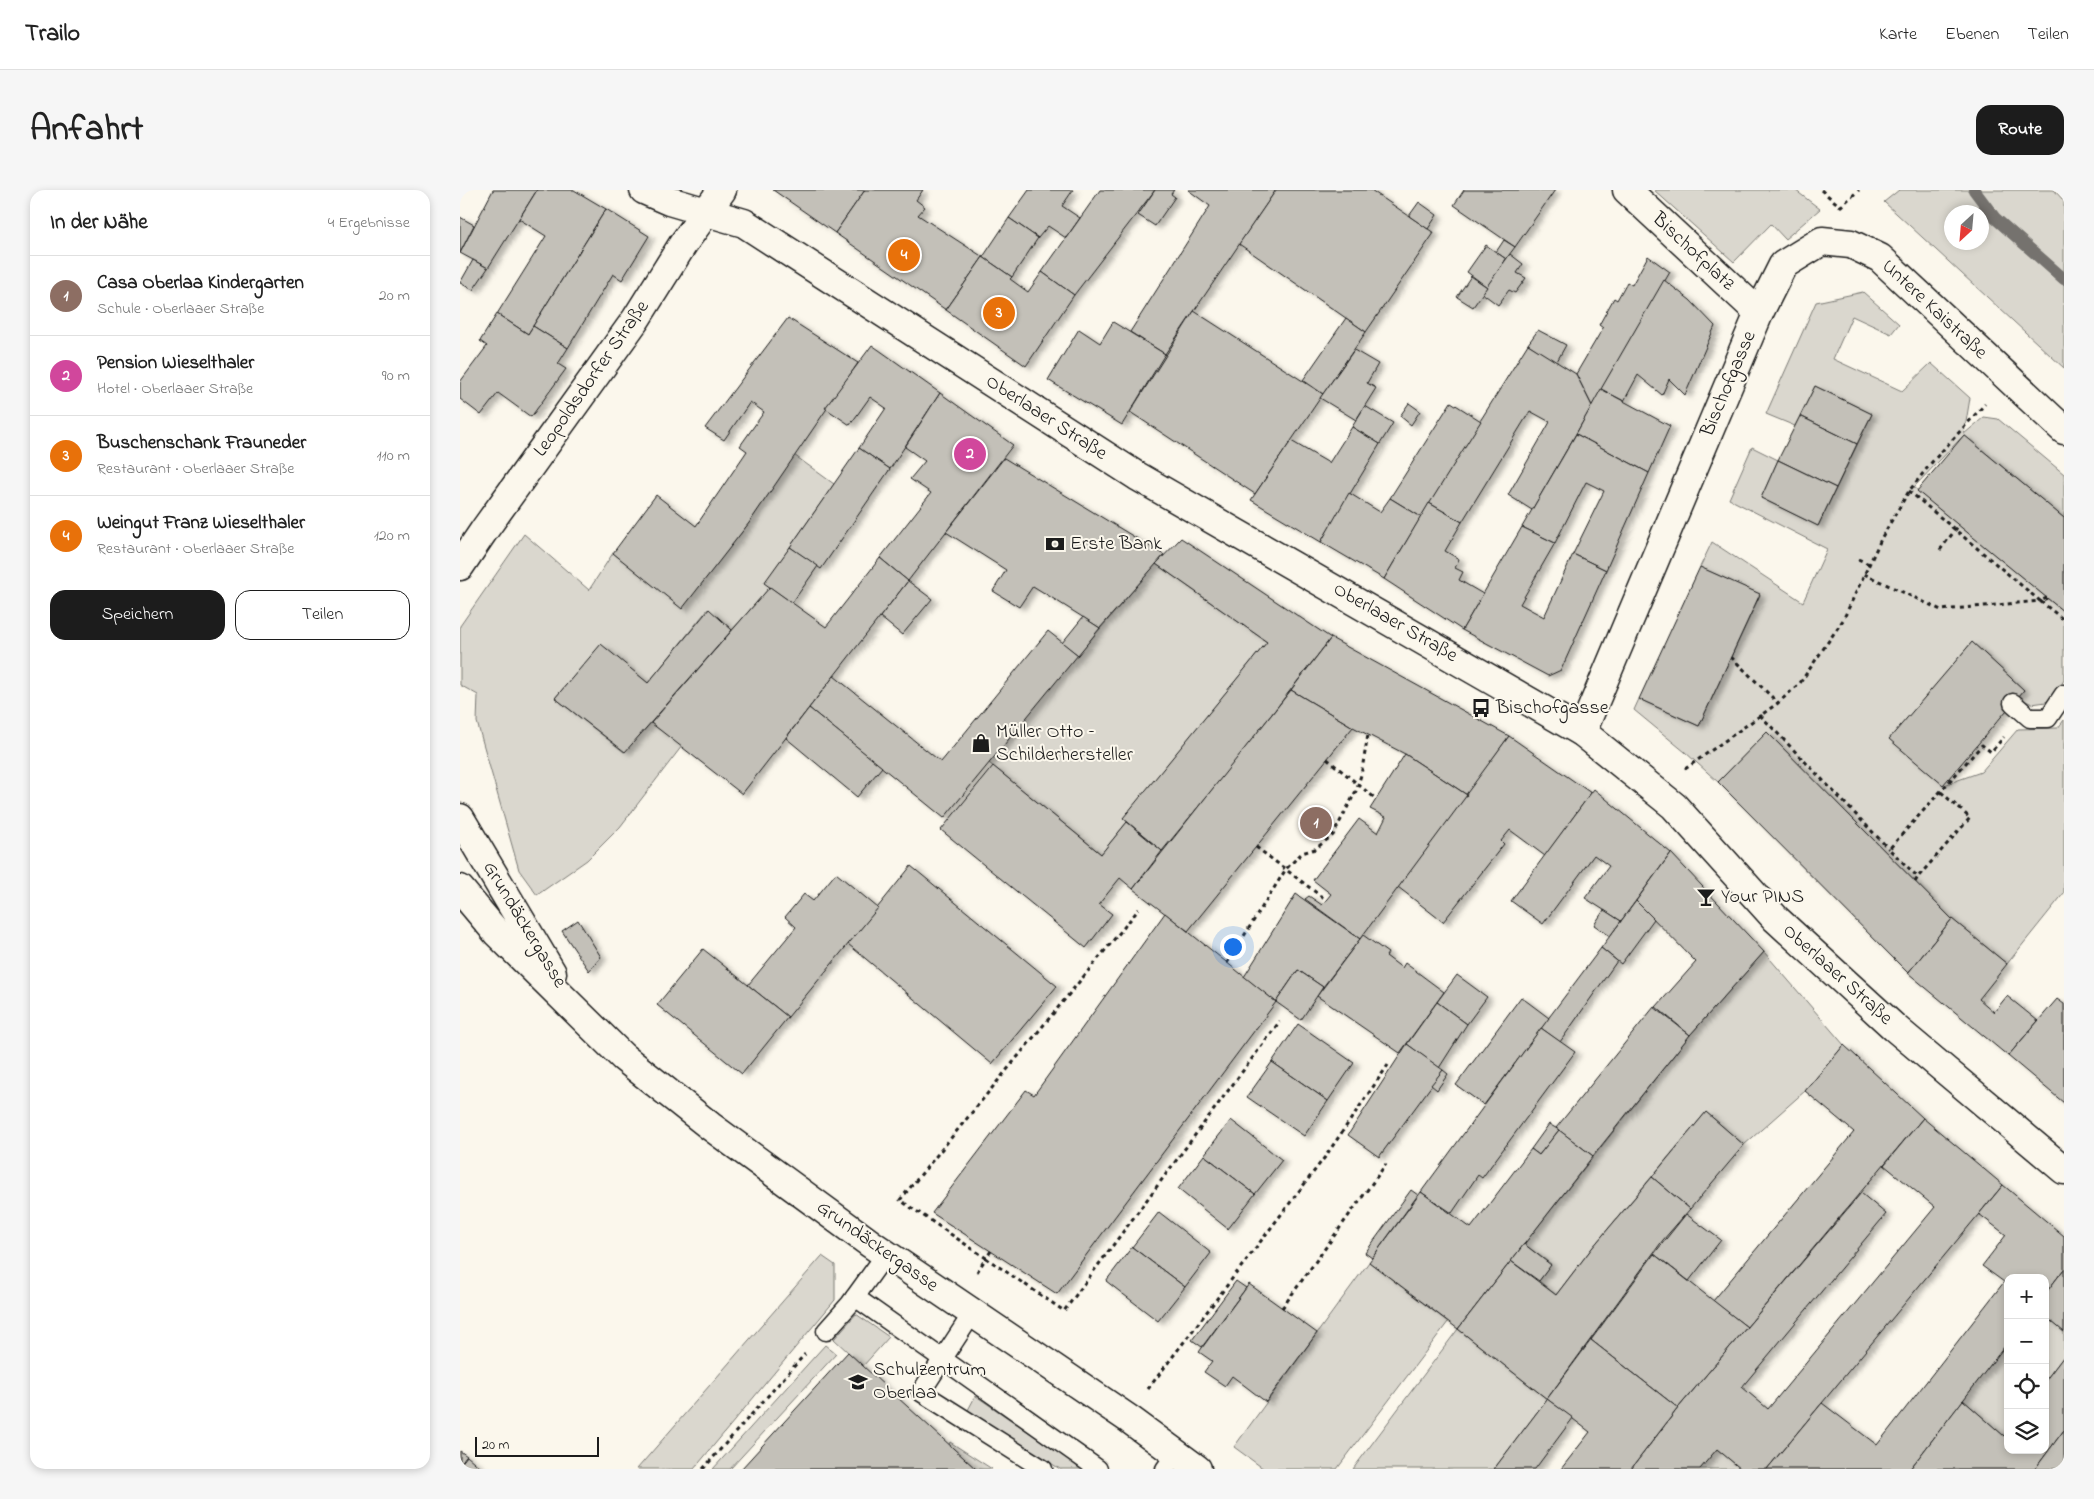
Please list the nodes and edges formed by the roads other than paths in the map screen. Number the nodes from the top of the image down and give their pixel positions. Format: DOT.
graph roads {
  1 [pos="644,190"];
  2 [pos="722,190"];
  3 [pos="1627,190"];
  4 [pos="706,212"];
  5 [pos="1758,313"];
  6 [pos="2064,430"];
  7 [pos="460,566"];
  8 [pos="2064,694"];
  9 [pos="2013,703"];
  10 [pos="1582,732"];
  11 [pos="460,818"];
  12 [pos="460,889"];
  13 [pos="460,919"];
  14 [pos="497,933"];
  15 [pos="572,1006"];
  16 [pos="2064,1170"];
  17 [pos="886,1254"];
  18 [pos="855,1297"];
  19 [pos="972,1314"];
  20 [pos="826,1331"];
  21 [pos="943,1358"];
  22 [pos="1179,1464"];
  23 [pos="1043,1469"];
  24 [pos="1098,1469"];
  1 -- 4 [label="street, Oberlaaer Straße"];
  2 -- 4 [label="street, Leopoldsdorfer Straße"];
  3 -- 5 [label="street, Bischofplatz"];
  4 -- 7 [label="street, Leopoldsdorfer Straße"];
  4 -- 10 [label="street, Oberlaaer Straße"];
  5 -- 6 [label="street, Untere Kaistraße"];
  5 -- 10 [label="street, Bischofgasse"];
  8 -- 9 [label="lane"];
  10 -- 16 [label="street, Oberlaaer Straße"];
  11 -- 15 [label="street, Grundäckergasse"];
  12 -- 14 [label="street, Grundäckergasse"];
  13 -- 14 [label="street, Grundäckergasse"];
  14 -- 15 [label="street, Grundäckergasse"];
  15 -- 17 [label="street, Grundäckergasse"];
  17 -- 18 [label="lane"];
  17 -- 19 [label="street, Grundäckergasse"];
  18 -- 20 [label="lane"];
  18 -- 21 [label="lane"];
  19 -- 21 [label="lane"];
  19 -- 22 [label="street, Grundäckergasse"];
  21 -- 23 [label="lane"];
  21 -- 24 [label="lane"];
}
